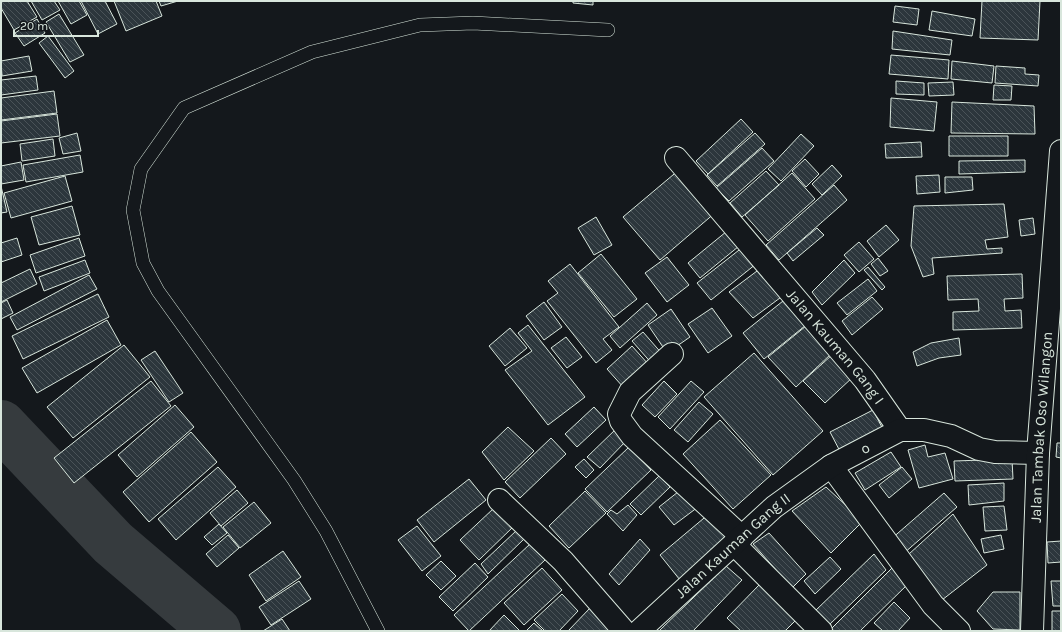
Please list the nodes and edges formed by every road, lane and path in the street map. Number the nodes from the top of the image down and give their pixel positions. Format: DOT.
graph roads {
  1 [pos="608,30"];
  2 [pos="1061,151"];
  3 [pos="676,158"];
  4 [pos="672,354"];
  5 [pos="900,430"];
  6 [pos="1038,453"];
  7 [pos="831,466"];
  8 [pos="499,500"];
  9 [pos="738,541"];
  10 [pos="378,631"];
  11 [pos="624,631"];
  12 [pos="639,631"];
  13 [pos="821,631"];
  14 [pos="959,631"];
  15 [pos="1032,631"];
  1 -- 10 [label="lane"];
  2 -- 6 [label="main road, Jalan Tambak Oso Wilangon"];
  3 -- 5 [label="main road, Jalan Kauman Gang I"];
  4 -- 9 [label="main road"];
  5 -- 6 [label="main road"];
  5 -- 7 [label="main road, o"];
  6 -- 15 [label="main road, Jalan Tambak Oso Wilangon"];
  7 -- 9 [label="main road, Jalan Kauman Gang II"];
  7 -- 14 [label="main road"];
  8 -- 11 [label="main road"];
  9 -- 12 [label="main road, Jalan Kauman Gang II"];
  9 -- 13 [label="main road"];
}
